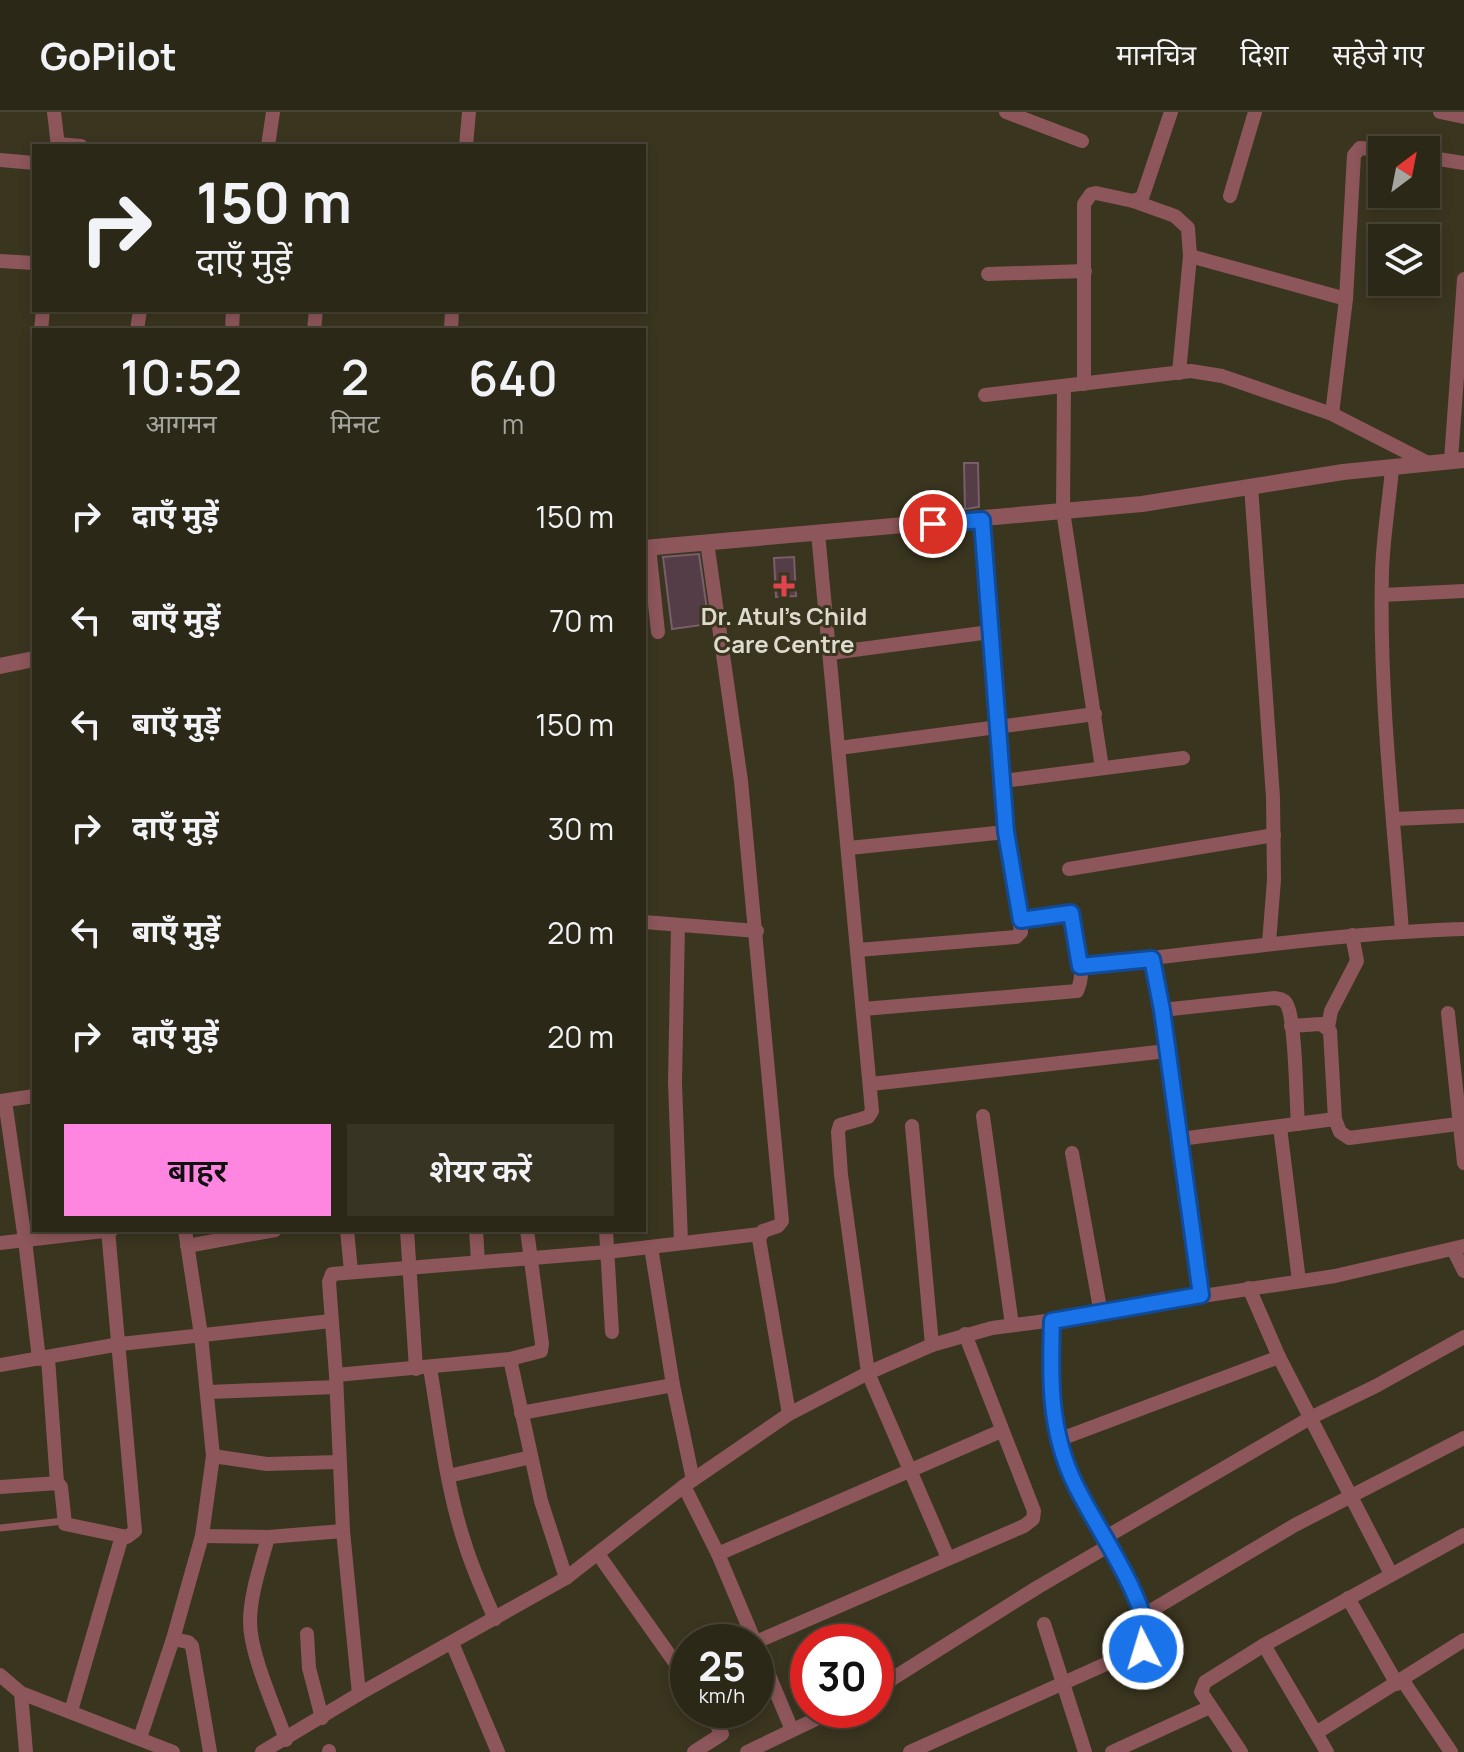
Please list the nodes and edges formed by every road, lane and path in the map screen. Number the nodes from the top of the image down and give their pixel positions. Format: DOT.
graph roads {
  1 [pos="54,112"];
  2 [pos="273,112"];
  3 [pos="469,112"];
  4 [pos="1006,112"];
  5 [pos="1171,112"];
  6 [pos="1255,112"];
  7 [pos="1440,112"];
  8 [pos="1464,117"];
  9 [pos="1049,119"];
  10 [pos="1082,141"];
  11 [pos="58,144"];
  12 [pos="268,144"];
  13 [pos="466,144"];
  14 [pos="1368,149"];
  15 [pos="1440,159"];
  16 [pos="0,160"];
  17 [pos="32,163"];
  18 [pos="1464,163"];
  19 [pos="1230,196"];
  20 [pos="1133,201"];
  21 [pos="1190,256"];
  22 [pos="0,261"];
  23 [pos="32,263"];
  24 [pos="1085,271"];
  25 [pos="988,274"];
  26 [pos="1464,279"];
  27 [pos="1346,299"];
  28 [pos="1179,373"];
  29 [pos="1084,384"];
  30 [pos="1064,386"];
  31 [pos="985,395"];
  32 [pos="1332,414"];
  33 [pos="1457,460"];
  34 [pos="1430,464"];
  35 [pos="1392,469"];
  36 [pos="1251,486"];
  37 [pos="1063,511"];
  38 [pos="982,520"];
  39 [pos="818,533"];
  40 [pos="707,542"];
  41 [pos="646,547"];
  42 [pos="1464,591"];
  43 [pos="1382,595"];
  44 [pos="658,632"];
  45 [pos="990,632"];
  46 [pos="831,653"];
  47 [pos="32,659"];
  48 [pos="0,666"];
  49 [pos="1095,714"];
  50 [pos="999,729"];
  51 [pos="839,748"];
  52 [pos="1183,758"];
  53 [pos="1102,768"];
  54 [pos="1003,781"];
  55 [pos="1464,816"];
  56 [pos="1394,819"];
  57 [pos="1006,832"];
  58 [pos="1274,835"];
  59 [pos="849,848"];
  60 [pos="1069,869"];
  61 [pos="1021,920"];
  62 [pos="646,922"];
  63 [pos="678,925"];
  64 [pos="1464,929"];
  65 [pos="757,931"];
  66 [pos="1402,931"];
  67 [pos="1352,935"];
  68 [pos="1269,943"];
  69 [pos="858,950"];
  70 [pos="1152,959"];
  71 [pos="1080,966"];
  72 [pos="863,1009"];
  73 [pos="1162,1010"];
  74 [pos="1448,1013"];
  75 [pos="1291,1026"];
  76 [pos="1328,1027"];
  77 [pos="1167,1051"];
  78 [pos="871,1084"];
  79 [pos="32,1096"];
  80 [pos="2,1101"];
  81 [pos="983,1116"];
  82 [pos="1335,1119"];
  83 [pos="1298,1124"];
  84 [pos="1458,1124"];
  85 [pos="912,1126"];
  86 [pos="1280,1127"];
  87 [pos="1180,1139"];
  88 [pos="1072,1153"];
  89 [pos="1464,1163"];
  90 [pos="93,1232"];
  91 [pos="110,1232"];
  92 [pos="185,1232"];
  93 [pos="264,1232"];
  94 [pos="347,1232"];
  95 [pos="407,1232"];
  96 [pos="476,1232"];
  97 [pos="527,1232"];
  98 [pos="606,1232"];
  99 [pos="760,1234"];
  100 [pos="25,1240"];
  101 [pos="681,1242"];
  102 [pos="0,1243"];
  103 [pos="187,1246"];
  104 [pos="651,1247"];
  105 [pos="1458,1248"];
  106 [pos="607,1252"];
  107 [pos="530,1259"];
  108 [pos="478,1262"];
  109 [pos="410,1269"];
  110 [pos="351,1271"];
  111 [pos="1464,1271"];
  112 [pos="1299,1281"];
  113 [pos="1249,1288"];
  114 [pos="1201,1295"];
  115 [pos="1101,1314"];
  116 [pos="331,1321"];
  117 [pos="1052,1321"];
  118 [pos="1012,1325"];
  119 [pos="612,1332"];
  120 [pos="965,1334"];
  121 [pos="201,1335"];
  122 [pos="1464,1337"];
  123 [pos="120,1344"];
  124 [pos="932,1345"];
  125 [pos="1279,1357"];
  126 [pos="43,1359"];
  127 [pos="510,1359"];
  128 [pos="0,1365"];
  129 [pos="423,1368"];
  130 [pos="868,1373"];
  131 [pos="336,1381"];
  132 [pos="673,1385"];
  133 [pos="208,1392"];
  134 [pos="521,1413"];
  135 [pos="789,1414"];
  136 [pos="1310,1418"];
  137 [pos="1001,1431"];
  138 [pos="1464,1438"];
  139 [pos="1058,1440"];
  140 [pos="213,1456"];
  141 [pos="531,1457"];
  142 [pos="339,1462"];
  143 [pos="912,1470"];
  144 [pos="448,1476"];
  145 [pos="57,1483"];
  146 [pos="688,1483"];
  147 [pos="0,1487"];
  148 [pos="1352,1497"];
  149 [pos="64,1521"];
  150 [pos="0,1528"];
  151 [pos="343,1531"];
  152 [pos="1464,1535"];
  153 [pos="122,1536"];
  154 [pos="202,1536"];
  155 [pos="268,1537"];
  156 [pos="1108,1541"];
  157 [pos="598,1554"];
  158 [pos="718,1554"];
  159 [pos="948,1558"];
  160 [pos="1391,1574"];
  161 [pos="566,1578"];
  162 [pos="1348,1598"];
  163 [pos="1142,1616"];
  164 [pos="495,1619"];
  165 [pos="748,1624"];
  166 [pos="1044,1624"];
  167 [pos="307,1634"];
  168 [pos="774,1634"];
  169 [pos="173,1639"];
  170 [pos="452,1643"];
  171 [pos="1264,1645"];
  172 [pos="1462,1645"];
  173 [pos="670,1656"];
  174 [pos="0,1675"];
  175 [pos="894,1678"];
  176 [pos="1061,1682"];
  177 [pos="1400,1682"];
  178 [pos="774,1686"];
  179 [pos="21,1693"];
  180 [pos="359,1694"];
  181 [pos="1210,1707"];
  182 [pos="71,1711"];
  183 [pos="322,1718"];
  184 [pos="718,1728"];
  185 [pos="796,1728"];
  186 [pos="792,1730"];
  187 [pos="1316,1733"];
  188 [pos="140,1738"];
  189 [pos="286,1740"];
  190 [pos="780,1745"];
  191 [pos="26,1752"];
  192 [pos="173,1752"];
  193 [pos="210,1752"];
  194 [pos="262,1752"];
  195 [pos="498,1752"];
  196 [pos="694,1752"];
  197 [pos="747,1752"];
  198 [pos="910,1752"];
  199 [pos="1085,1752"];
  200 [pos="1112,1752"];
  201 [pos="1241,1752"];
  202 [pos="1327,1752"];
  203 [pos="1451,1752"];
  1 -- 11 [label="street"];
  2 -- 12 [label="street"];
  3 -- 13 [label="street"];
  4 -- 9 [label="street"];
  5 -- 20 [label="street"];
  6 -- 19 [label="street"];
  7 -- 8 [label="street"];
  9 -- 10 [label="street"];
  14 -- 27 [label="street"];
  15 -- 18 [label="street"];
  16 -- 17 [label="street"];
  20 -- 21 [label="street"];
  20 -- 24 [label="street"];
  21 -- 27 [label="street"];
  21 -- 28 [label="street"];
  22 -- 23 [label="street"];
  24 -- 25 [label="street"];
  24 -- 29 [label="street"];
  26 -- 33 [label="street"];
  27 -- 32 [label="street"];
  28 -- 29 [label="street"];
  28 -- 32 [label="street"];
  29 -- 30 [label="street"];
  30 -- 31 [label="street"];
  30 -- 37 [label="street"];
  32 -- 34 [label="street"];
  33 -- 34 [label="street"];
  34 -- 35 [label="street"];
  35 -- 36 [label="street"];
  35 -- 43 [label="street"];
  36 -- 37 [label="street"];
  36 -- 58 [label="street"];
  37 -- 38 [label="street"];
  37 -- 49 [label="street"];
  38 -- 39 [label="street"];
  38 -- 45 [label="street"];
  39 -- 40 [label="street"];
  39 -- 46 [label="street"];
  40 -- 41 [label="street"];
  40 -- 65 [label="street"];
  41 -- 44 [label="street"];
  42 -- 43 [label="street"];
  43 -- 56 [label="street"];
  45 -- 46 [label="street"];
  45 -- 50 [label="street"];
  46 -- 51 [label="street"];
  47 -- 48 [label="street"];
  49 -- 50 [label="street"];
  49 -- 53 [label="street"];
  50 -- 51 [label="street"];
  50 -- 54 [label="street"];
  51 -- 59 [label="street"];
  52 -- 53 [label="street"];
  53 -- 54 [label="street"];
  54 -- 57 [label="street"];
  55 -- 56 [label="street"];
  56 -- 66 [label="street"];
  57 -- 59 [label="street"];
  57 -- 61 [label="street"];
  58 -- 60 [label="street"];
  58 -- 68 [label="street"];
  59 -- 69 [label="street"];
  61 -- 69 [label="street"];
  61 -- 71 [label="street"];
  62 -- 63 [label="street"];
  63 -- 65 [label="street"];
  63 -- 101 [label="street"];
  64 -- 66 [label="street"];
  65 -- 99 [label="street"];
  66 -- 67 [label="street"];
  67 -- 68 [label="street"];
  67 -- 76 [label="street"];
  68 -- 70 [label="street"];
  69 -- 72 [label="street"];
  70 -- 71 [label="street"];
  70 -- 73 [label="street"];
  71 -- 72 [label="street"];
  72 -- 78 [label="street"];
  73 -- 75 [label="street"];
  73 -- 77 [label="street"];
  74 -- 84 [label="street"];
  75 -- 76 [label="street"];
  75 -- 83 [label="street"];
  76 -- 82 [label="street"];
  77 -- 78 [label="street"];
  77 -- 87 [label="street"];
  78 -- 130 [label="street"];
  79 -- 80 [label="street"];
  80 -- 100 [label="street"];
  81 -- 118 [label="street"];
  82 -- 83 [label="street"];
  82 -- 84 [label="street"];
  83 -- 86 [label="street"];
  84 -- 89 [label="street"];
  85 -- 124 [label="street"];
  86 -- 87 [label="street"];
  86 -- 112 [label="street"];
  87 -- 114 [label="street"];
  88 -- 115 [label="street"];
  90 -- 100 [label="street"];
  91 -- 123 [label="street"];
  92 -- 103 [label="street"];
  93 -- 103 [label="street"];
  94 -- 110 [label="street"];
  95 -- 109 [label="street"];
  96 -- 108 [label="street"];
  97 -- 107 [label="street"];
  98 -- 106 [label="street"];
  99 -- 101 [label="street"];
  99 -- 135 [label="street"];
  100 -- 102 [label="street"];
  100 -- 126 [label="street"];
  101 -- 104 [label="street"];
  103 -- 121 [label="street"];
  104 -- 106 [label="street"];
  104 -- 132 [label="street"];
  105 -- 111 [label="street"];
  105 -- 112 [label="street"];
  106 -- 107 [label="street"];
  106 -- 119 [label="street"];
  107 -- 108 [label="street"];
  107 -- 127 [label="street"];
  108 -- 109 [label="street"];
  109 -- 110 [label="street"];
  109 -- 129 [label="street"];
  110 -- 116 [label="street"];
  112 -- 113 [label="street"];
  113 -- 114 [label="street"];
  113 -- 125 [label="street"];
  114 -- 115 [label="street"];
  115 -- 117 [label="street"];
  116 -- 121 [label="street"];
  116 -- 131 [label="street"];
  117 -- 118 [label="street"];
  117 -- 139 [label="street"];
  118 -- 120 [label="street"];
  120 -- 124 [label="street"];
  120 -- 137 [label="street"];
  121 -- 123 [label="street"];
  121 -- 133 [label="street"];
  122 -- 136 [label="street"];
  123 -- 126 [label="street"];
  123 -- 153 [label="street"];
  124 -- 130 [label="street"];
  125 -- 136 [label="street"];
  125 -- 139 [label="street"];
  126 -- 128 [label="street"];
  126 -- 145 [label="street"];
  127 -- 129 [label="street"];
  127 -- 134 [label="street"];
  129 -- 131 [label="street"];
  129 -- 144 [label="street"];
  130 -- 135 [label="street"];
  130 -- 143 [label="street"];
  131 -- 133 [label="street"];
  131 -- 142 [label="street"];
  132 -- 134 [label="street"];
  132 -- 146 [label="street"];
  133 -- 140 [label="street"];
  134 -- 141 [label="street"];
  135 -- 146 [label="street"];
  136 -- 148 [label="street"];
  136 -- 156 [label="street"];
  137 -- 143 [label="street"];
  137 -- 159 [label="street"];
  138 -- 148 [label="street"];
  139 -- 156 [label="street"];
  140 -- 142 [label="street"];
  140 -- 154 [label="street"];
  141 -- 144 [label="street"];
  141 -- 161 [label="street"];
  142 -- 151 [label="street"];
  143 -- 158 [label="street"];
  143 -- 159 [label="street"];
  144 -- 164 [label="street"];
  145 -- 147 [label="street"];
  145 -- 149 [label="street"];
  146 -- 157 [label="street"];
  146 -- 158 [label="street"];
  148 -- 160 [label="street"];
  148 -- 163 [label="street"];
  149 -- 150 [label="lane"];
  149 -- 153 [label="street"];
  151 -- 155 [label="street"];
  151 -- 180 [label="street"];
  152 -- 160 [label="street"];
  153 -- 182 [label="street"];
  154 -- 155 [label="street"];
  154 -- 169 [label="street"];
  155 -- 189 [label="street"];
  156 -- 163 [label="street"];
  156 -- 175 [label="street"];
  157 -- 161 [label="street"];
  157 -- 173 [label="street"];
  158 -- 165 [label="street"];
  159 -- 168 [label="street"];
  160 -- 162 [label="street"];
  161 -- 164 [label="street"];
  162 -- 171 [label="street"];
  162 -- 177 [label="street"];
  163 -- 176 [label="street"];
  164 -- 170 [label="street"];
  166 -- 176 [label="street"];
  167 -- 183 [label="street"];
  169 -- 188 [label="street"];
  169 -- 193 [label="street"];
  170 -- 180 [label="street"];
  170 -- 195 [label="street"];
  171 -- 181 [label="street"];
  171 -- 187 [label="street"];
  172 -- 177 [label="street"];
  174 -- 179 [label="street"];
  176 -- 198 [label="street"];
  176 -- 199 [label="street"];
  177 -- 187 [label="street"];
  177 -- 203 [label="street"];
  178 -- 186 [label="street"];
  179 -- 182 [label="street"];
  179 -- 191 [label="street"];
  180 -- 183 [label="street"];
  181 -- 200 [label="street"];
  181 -- 201 [label="street"];
  182 -- 188 [label="street"];
  183 -- 189 [label="street"];
  184 -- 196 [label="street"];
  185 -- 186 [label="street"];
  186 -- 190 [label="street"];
  187 -- 202 [label="street"];
  188 -- 192 [label="street"];
  189 -- 194 [label="street"];
  190 -- 197 [label="street"];
}
